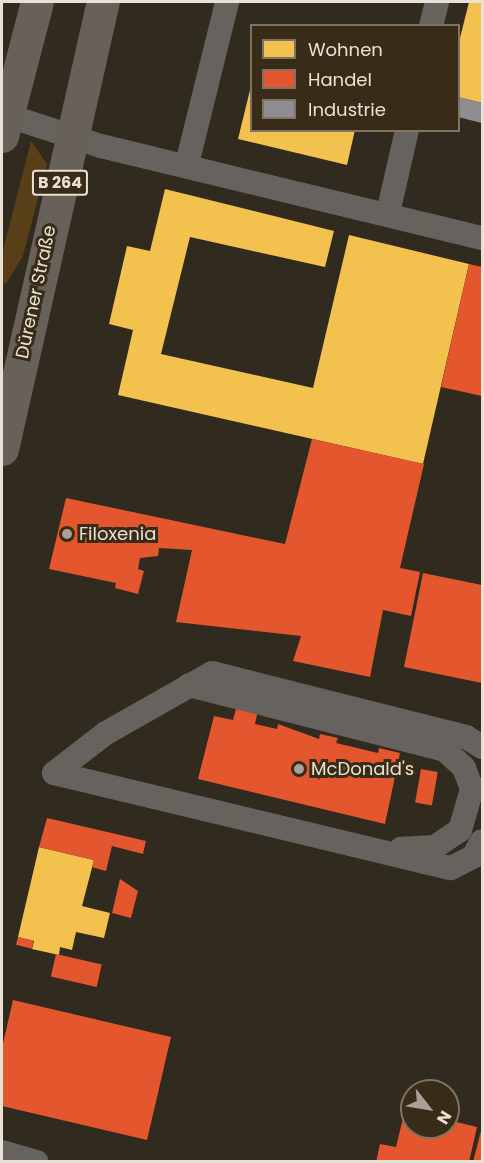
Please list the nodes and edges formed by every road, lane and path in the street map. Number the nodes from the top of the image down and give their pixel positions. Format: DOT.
graph roads {
  1 [pos="37,2"];
  2 [pos="103,2"];
  3 [pos="228,2"];
  4 [pos="437,2"];
  5 [pos="432,24"];
  6 [pos="4,126"];
  7 [pos="407,132"];
  8 [pos="70,135"];
  9 [pos="187,164"];
  10 [pos="388,213"];
  11 [pos="483,238"];
  12 [pos="2,449"];
  13 [pos="189,685"];
  14 [pos="483,747"];
  15 [pos="483,841"];
  16 [pos="385,855"];
  17 [pos="2,1152"];
  18 [pos="37,1161"];
  1 -- 6 [label="main road"];
  2 -- 8 [label="main road, Dürener Straße / B 264"];
  3 -- 9 [label="lane"];
  4 -- 5 [label="lane"];
  6 -- 8 [label="lane"];
  7 -- 10 [label="lane"];
  8 -- 9 [label="lane"];
  8 -- 12 [label="main road, Dürener Straße / B 264"];
  9 -- 10 [label="lane"];
  10 -- 11 [label="lane"];
  13 -- 14 [label="lane"];
  13 -- 16 [label="lane"];
  13 -- 16 [label="lane"];
  15 -- 16 [label="lane"];
  17 -- 18 [label="lane"];
}
